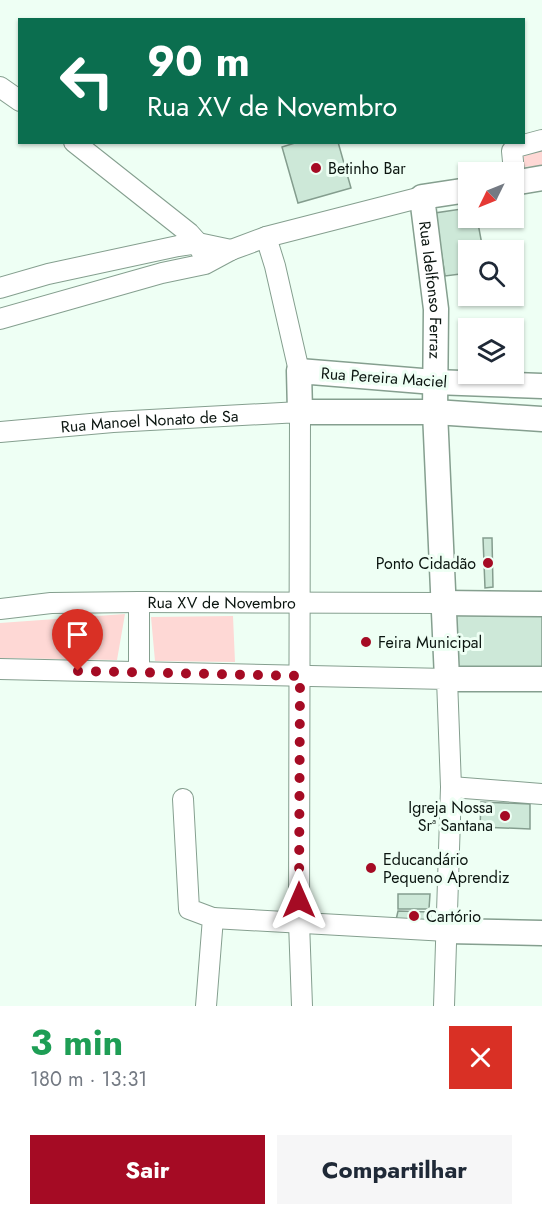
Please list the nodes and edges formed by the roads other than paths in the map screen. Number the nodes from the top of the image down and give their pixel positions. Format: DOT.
graph roads {
  1 [pos="0,87"];
  2 [pos="18,99"];
  3 [pos="542,140"];
  4 [pos="77,144"];
  5 [pos="513,162"];
  6 [pos="542,178"];
  7 [pos="524,181"];
  8 [pos="458,192"];
  9 [pos="422,197"];
  10 [pos="266,237"];
  11 [pos="198,243"];
  12 [pos="231,250"];
  13 [pos="205,264"];
  14 [pos="48,274"];
  15 [pos="0,288"];
  16 [pos="58,304"];
  17 [pos="0,319"];
  18 [pos="299,371"];
  19 [pos="434,382"];
  20 [pos="542,386"];
  21 [pos="300,412"];
  22 [pos="435,412"];
  23 [pos="542,419"];
  24 [pos="0,432"];
  25 [pos="139,602"];
  26 [pos="301,602"];
  27 [pos="443,603"];
  28 [pos="542,604"];
  29 [pos="0,609"];
  30 [pos="0,669"];
  31 [pos="139,672"];
  32 [pos="300,676"];
  33 [pos="447,679"];
  34 [pos="542,679"];
  35 [pos="451,787"];
  36 [pos="542,794"];
  37 [pos="183,799"];
  38 [pos="213,918"];
  39 [pos="299,922"];
  40 [pos="447,930"];
  41 [pos="542,933"];
  42 [pos="206,1006"];
  43 [pos="302,1006"];
  44 [pos="444,1006"];
  1 -- 2 [label="street"];
  3 -- 5 [label="street"];
  4 -- 11 [label="street"];
  6 -- 7 [label="street"];
  8 -- 9 [label="street"];
  9 -- 10 [label="street"];
  9 -- 19 [label="street, Rua Idelfonso Ferraz"];
  10 -- 12 [label="street"];
  10 -- 18 [label="street"];
  11 -- 12 [label="street"];
  11 -- 13 [label="street"];
  11 -- 14 [label="street"];
  12 -- 13 [label="street"];
  13 -- 16 [label="street"];
  14 -- 15 [label="street"];
  14 -- 16 [label="street"];
  16 -- 17 [label="street"];
  18 -- 19 [label="street, Rua Pereira Maciel"];
  18 -- 21 [label="street"];
  19 -- 20 [label="street, Rua Pereira Maciel"];
  19 -- 22 [label="street, Rua Idelfonso Ferraz"];
  21 -- 22 [label="street, Rua Pereira Maciel"];
  21 -- 24 [label="street, Rua Manoel Nonato de Sa"];
  21 -- 26 [label="street"];
  22 -- 23 [label="street, Rua Pereira Maciel"];
  22 -- 27 [label="street"];
  25 -- 26 [label="street, Rua XV de Novembro"];
  25 -- 29 [label="street, Rua XV de Novembro"];
  25 -- 31 [label="street"];
  26 -- 27 [label="street, Rua XV de Novembro"];
  26 -- 32 [label="street"];
  27 -- 28 [label="street"];
  27 -- 33 [label="street"];
  30 -- 31 [label="street"];
  31 -- 32 [label="street"];
  32 -- 33 [label="street"];
  32 -- 39 [label="street"];
  33 -- 34 [label="street"];
  33 -- 35 [label="street"];
  35 -- 36 [label="street"];
  35 -- 40 [label="street"];
  37 -- 38 [label="street"];
  38 -- 39 [label="street"];
  38 -- 42 [label="street"];
  39 -- 40 [label="street"];
  39 -- 43 [label="street"];
  40 -- 41 [label="street"];
  40 -- 44 [label="street"];
}
